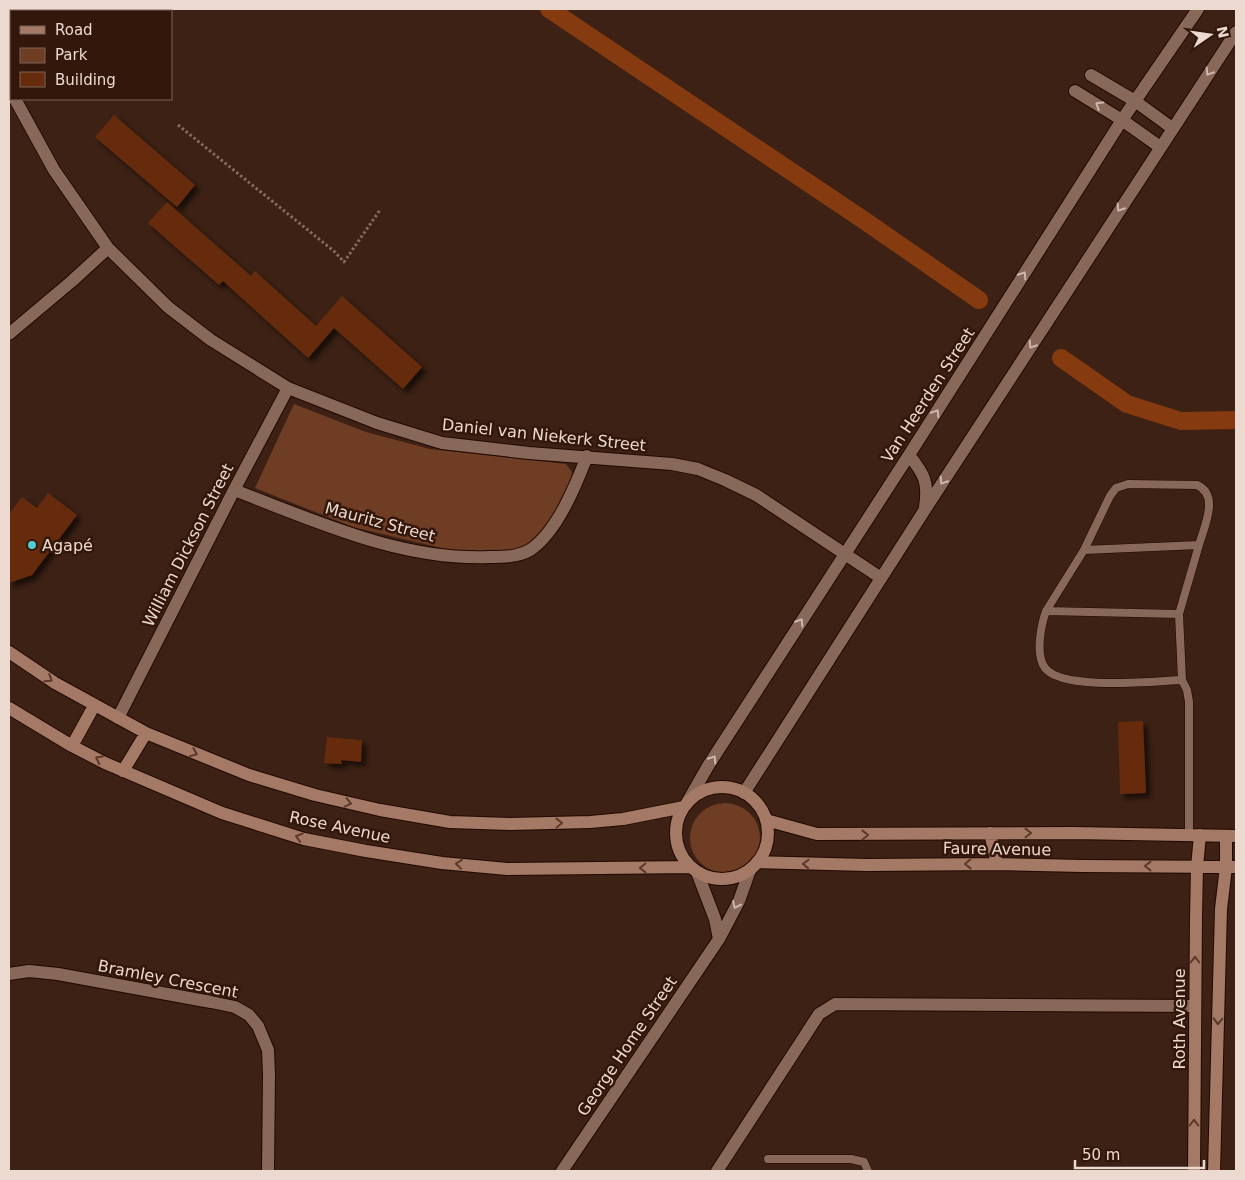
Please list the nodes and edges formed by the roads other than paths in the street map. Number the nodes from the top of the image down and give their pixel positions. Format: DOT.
graph roads {
  1 [pos="1198,9"];
  2 [pos="1236,32"];
  3 [pos="1091,75"];
  4 [pos="1075,91"];
  5 [pos="17,100"];
  6 [pos="1135,101"];
  7 [pos="1122,120"];
  8 [pos="1172,128"];
  9 [pos="1160,147"];
  10 [pos="108,248"];
  11 [pos="9,334"];
  12 [pos="288,388"];
  13 [pos="910,455"];
  14 [pos="587,456"];
  15 [pos="234,490"];
  16 [pos="924,511"];
  17 [pos="1199,545"];
  18 [pos="1084,550"];
  19 [pos="845,552"];
  20 [pos="881,578"];
  21 [pos="1046,611"];
  22 [pos="1179,614"];
  23 [pos="9,652"];
  24 [pos="1182,680"];
  25 [pos="94,706"];
  26 [pos="9,708"];
  27 [pos="118,718"];
  28 [pos="146,733"];
  29 [pos="72,746"];
  30 [pos="123,770"];
  31 [pos="744,792"];
  32 [pos="686,804"];
  33 [pos="766,820"];
  34 [pos="990,833"];
  35 [pos="1194,835"];
  36 [pos="1231,836"];
  37 [pos="997,864"];
  38 [pos="754,866"];
  39 [pos="1197,867"];
  40 [pos="1231,867"];
  41 [pos="694,869"];
  42 [pos="719,939"];
  43 [pos="9,974"];
  44 [pos="1195,1006"];
  45 [pos="768,1159"];
  46 [pos="268,1171"];
  47 [pos="562,1171"];
  48 [pos="717,1171"];
  49 [pos="868,1171"];
  50 [pos="1194,1171"];
  51 [pos="1214,1171"];
  1 -- 6 [label="street, Van Heerden Street"];
  2 -- 8 [label="street, one-way"];
  3 -- 6 [label="street"];
  7 -- 4 [label="street, one-way"];
  5 -- 10 [label="street, Daniel van Niekerk Street"];
  6 -- 7 [label="street, Van Heerden Street"];
  6 -- 8 [label="street"];
  7 -- 9 [label="street"];
  13 -- 7 [label="street, Van Heerden Street, one-way"];
  8 -- 9 [label="street"];
  9 -- 16 [label="street, one-way"];
  10 -- 11 [label="street"];
  10 -- 12 [label="street, Daniel van Niekerk Street"];
  12 -- 14 [label="street, Daniel van Niekerk Street"];
  12 -- 15 [label="street, William Dickson Street"];
  13 -- 16 [label="street"];
  13 -- 19 [label="street, Van Heerden Street"];
  14 -- 15 [label="street, Mauritz Street"];
  14 -- 19 [label="street, Daniel van Niekerk Street"];
  15 -- 27 [label="street, William Dickson Street"];
  16 -- 20 [label="street"];
  17 -- 18 [label="lane"];
  17 -- 18 [label="lane"];
  17 -- 22 [label="lane"];
  18 -- 21 [label="lane"];
  19 -- 20 [label="street, Daniel van Niekerk Street"];
  32 -- 19 [label="street, Van Heerden Street, one-way"];
  20 -- 31 [label="street"];
  21 -- 22 [label="lane"];
  21 -- 24 [label="lane"];
  22 -- 24 [label="lane"];
  23 -- 25 [label="street, Rose Avenue, one-way"];
  24 -- 35 [label="lane"];
  25 -- 27 [label="street, Rose Avenue"];
  25 -- 29 [label="street"];
  26 -- 29 [label="street, Rose Avenue"];
  27 -- 28 [label="street, Rose Avenue"];
  28 -- 30 [label="street"];
  28 -- 32 [label="street, Rose Avenue, one-way"];
  30 -- 29 [label="street, Rose Avenue, one-way"];
  41 -- 30 [label="street, Rose Avenue, one-way"];
  31 -- 32 [label="street"];
  31 -- 33 [label="street"];
  32 -- 41 [label="street"];
  33 -- 34 [label="street, Faure Avenue, one-way"];
  33 -- 38 [label="street"];
  34 -- 35 [label="street, Faure Avenue, one-way"];
  34 -- 37 [label="street"];
  35 -- 36 [label="street, Faure Avenue"];
  35 -- 39 [label="street, Roth Avenue"];
  36 -- 40 [label="street"];
  37 -- 38 [label="street, Faure Avenue, one-way"];
  39 -- 37 [label="street, Faure Avenue, one-way"];
  38 -- 41 [label="street"];
  38 -- 42 [label="street, George Home Street, one-way"];
  39 -- 40 [label="street, Faure Avenue"];
  44 -- 39 [label="street, Roth Avenue, one-way"];
  40 -- 51 [label="street, one-way"];
  41 -- 42 [label="street"];
  42 -- 47 [label="street, George Home Street"];
  43 -- 46 [label="street, Bramley Crescent"];
  44 -- 48 [label="street"];
  50 -- 44 [label="street, Roth Avenue, one-way"];
  45 -- 49 [label="lane"];
}
